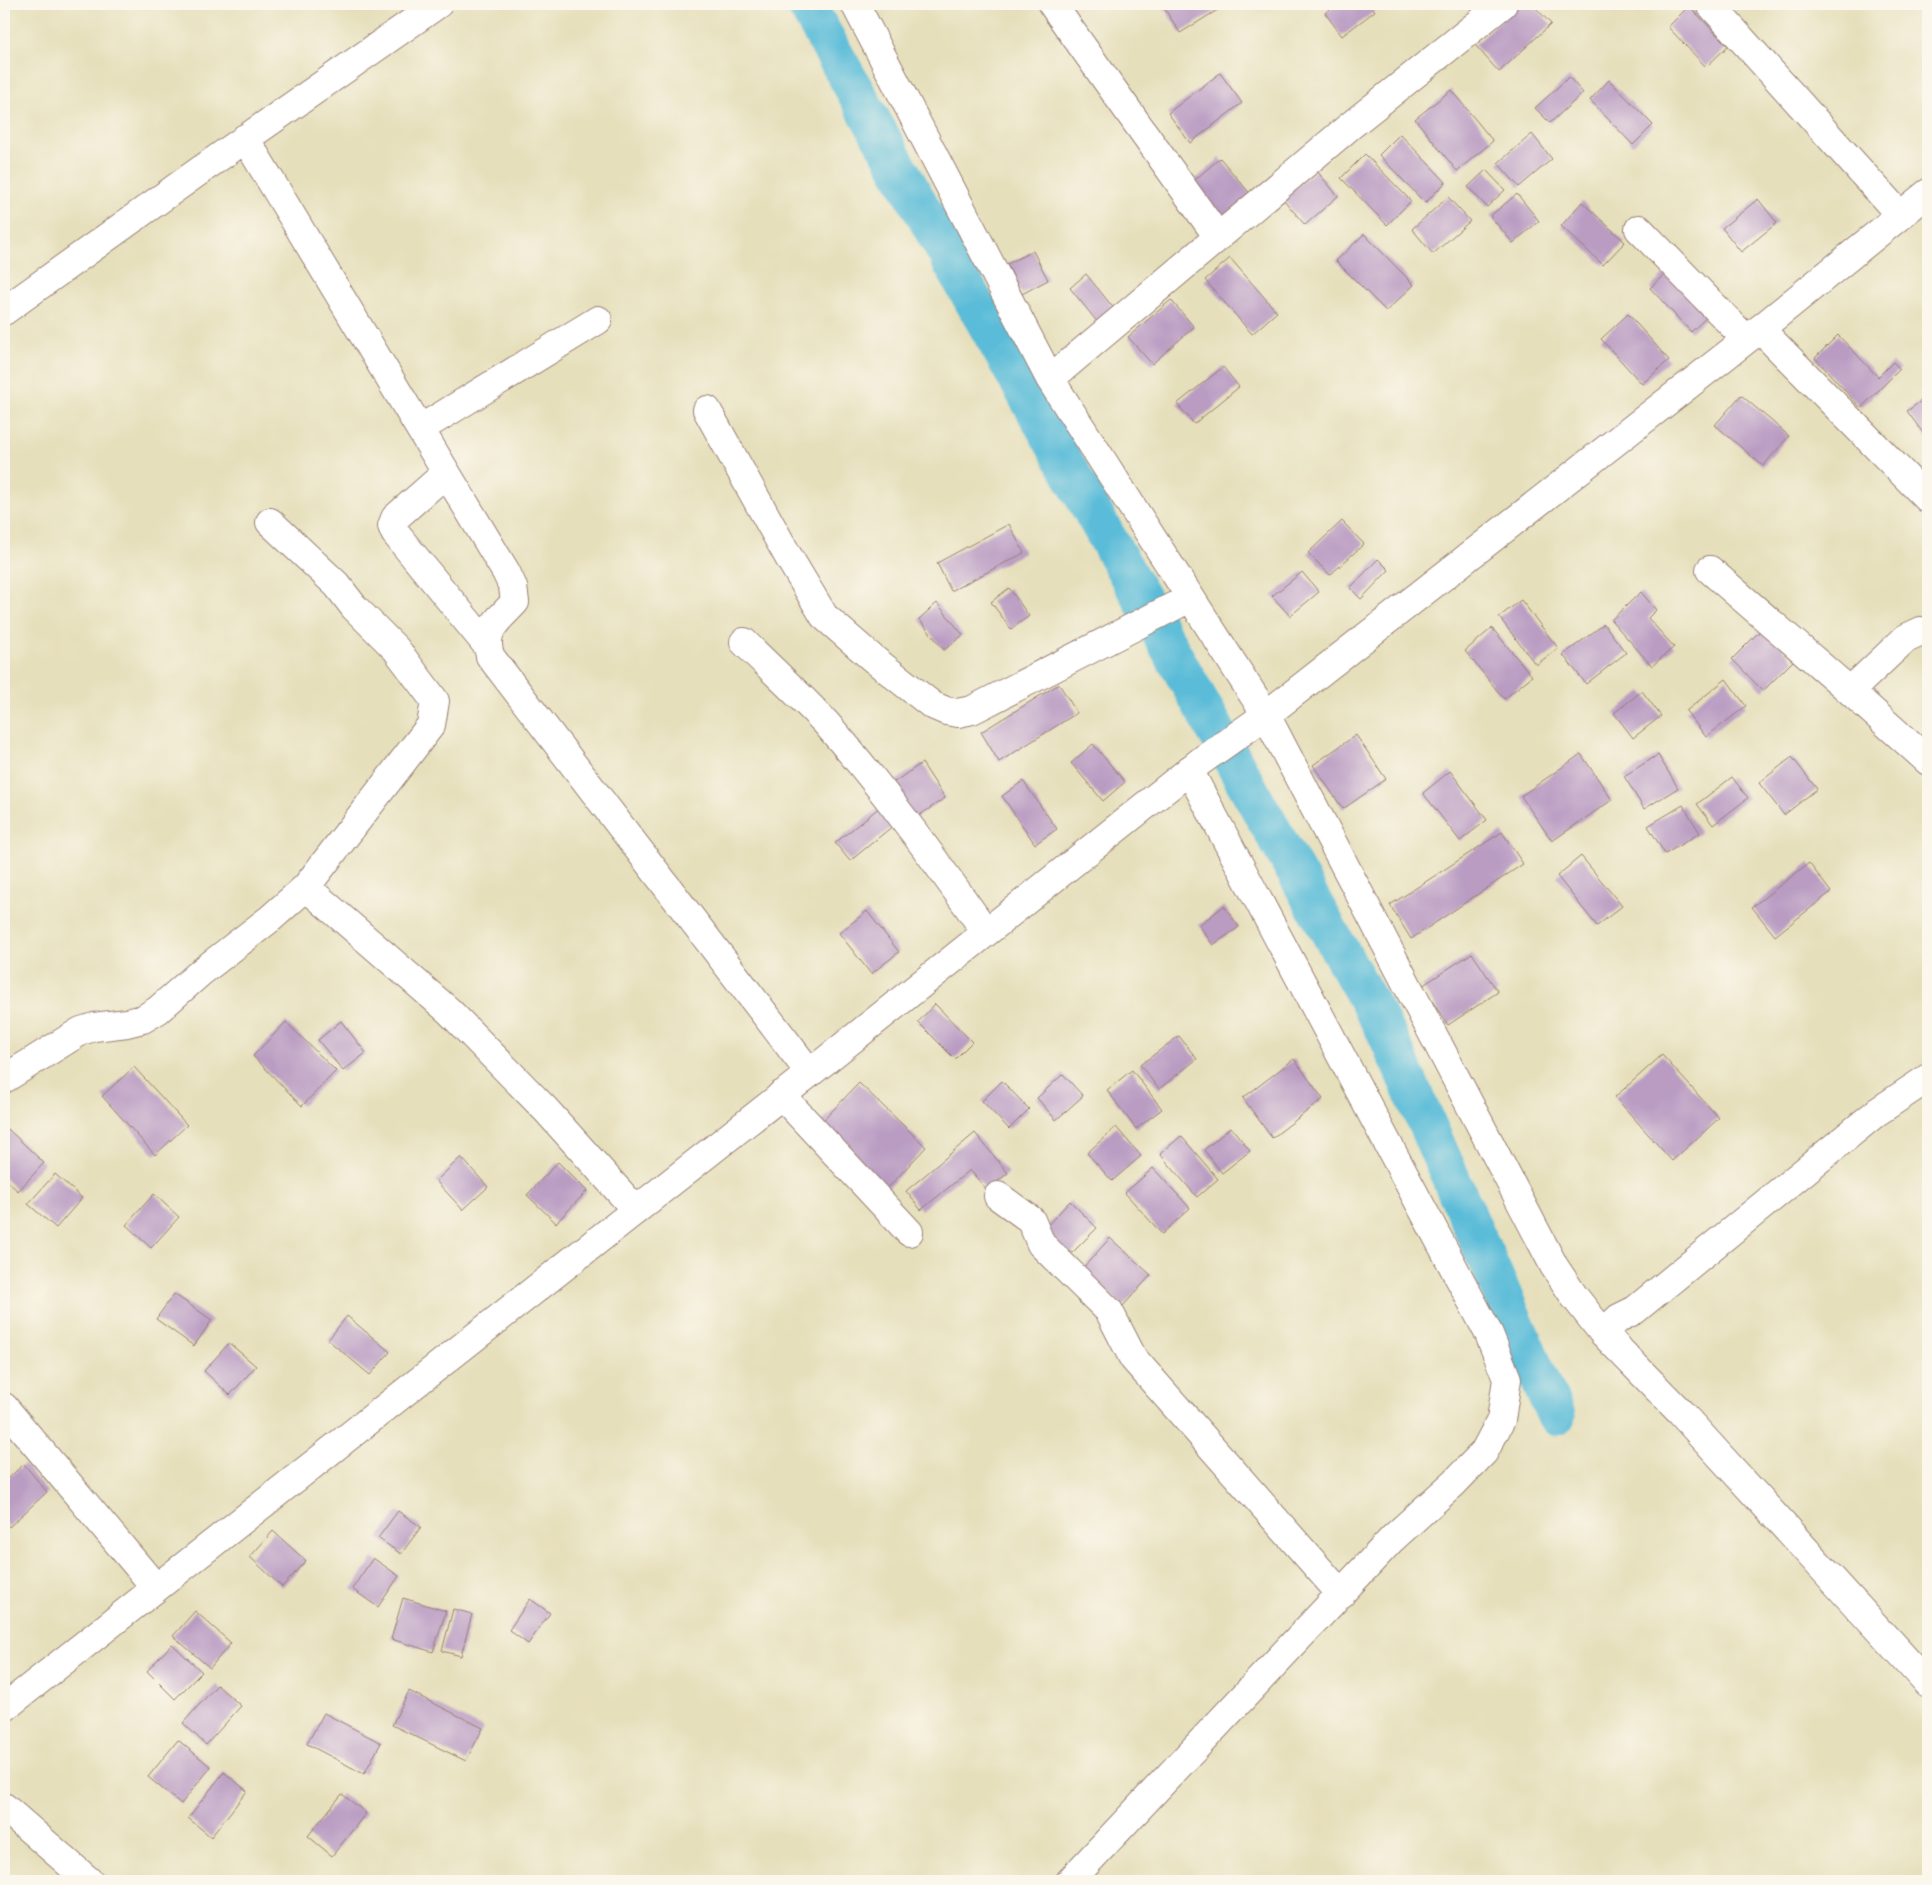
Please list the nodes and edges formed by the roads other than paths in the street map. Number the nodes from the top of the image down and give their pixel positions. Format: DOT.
graph roads {
  1 [pos="438,4"];
  2 [pos="855,4"];
  3 [pos="1052,4"];
  4 [pos="1503,4"];
  5 [pos="1710,4"];
  6 [pos="245,138"];
  7 [pos="1928,194"];
  8 [pos="1900,215"];
  9 [pos="1639,229"];
  10 [pos="1218,237"];
  11 [pos="4,311"];
  12 [pos="598,320"];
  13 [pos="1753,334"];
  14 [pos="1050,379"];
  15 [pos="707,410"];
  16 [pos="420,429"];
  17 [pos="446,473"];
  18 [pos="1928,499"];
  19 [pos="270,522"];
  20 [pos="1710,570"];
  21 [pos="1181,602"];
  22 [pos="1928,633"];
  23 [pos="744,642"];
  24 [pos="486,644"];
  25 [pos="1850,691"];
  26 [pos="1257,722"];
  27 [pos="1928,761"];
  28 [pos="1195,765"];
  29 [pos="306,887"];
  30 [pos="986,932"];
  31 [pos="810,1073"];
  32 [pos="1928,1078"];
  33 [pos="4,1079"];
  34 [pos="781,1095"];
  35 [pos="998,1196"];
  36 [pos="636,1210"];
  37 [pos="910,1232"];
  38 [pos="1603,1333"];
  39 [pos="4,1407"];
  40 [pos="156,1588"];
  41 [pos="1341,1594"];
  42 [pos="1928,1684"];
  43 [pos="4,1708"];
  44 [pos="4,1807"];
  45 [pos="89,1881"];
  46 [pos="1070,1881"];
  1 -- 6 [label="street"];
  2 -- 14 [label="street"];
  3 -- 10 [label="street"];
  4 -- 10 [label="street"];
  5 -- 8 [label="street"];
  6 -- 11 [label="street"];
  6 -- 16 [label="street"];
  7 -- 8 [label="street"];
  8 -- 13 [label="street"];
  9 -- 13 [label="street"];
  10 -- 14 [label="street"];
  12 -- 16 [label="street"];
  13 -- 18 [label="street"];
  13 -- 26 [label="street"];
  14 -- 21 [label="street"];
  15 -- 21 [label="street"];
  16 -- 17 [label="street"];
  17 -- 24 [label="street"];
  17 -- 24 [label="street"];
  19 -- 29 [label="street"];
  20 -- 25 [label="street"];
  21 -- 26 [label="street"];
  22 -- 25 [label="street"];
  23 -- 30 [label="street"];
  24 -- 31 [label="street"];
  25 -- 27 [label="street"];
  26 -- 28 [label="street"];
  26 -- 38 [label="street"];
  28 -- 30 [label="street"];
  28 -- 41 [label="street"];
  29 -- 33 [label="street"];
  29 -- 36 [label="street"];
  30 -- 31 [label="street"];
  31 -- 34 [label="street"];
  32 -- 38 [label="street"];
  34 -- 36 [label="street"];
  34 -- 37 [label="street"];
  35 -- 41 [label="street"];
  36 -- 40 [label="street"];
  38 -- 42 [label="street"];
  39 -- 40 [label="street"];
  40 -- 43 [label="street"];
  41 -- 46 [label="street"];
  44 -- 45 [label="street"];
}
